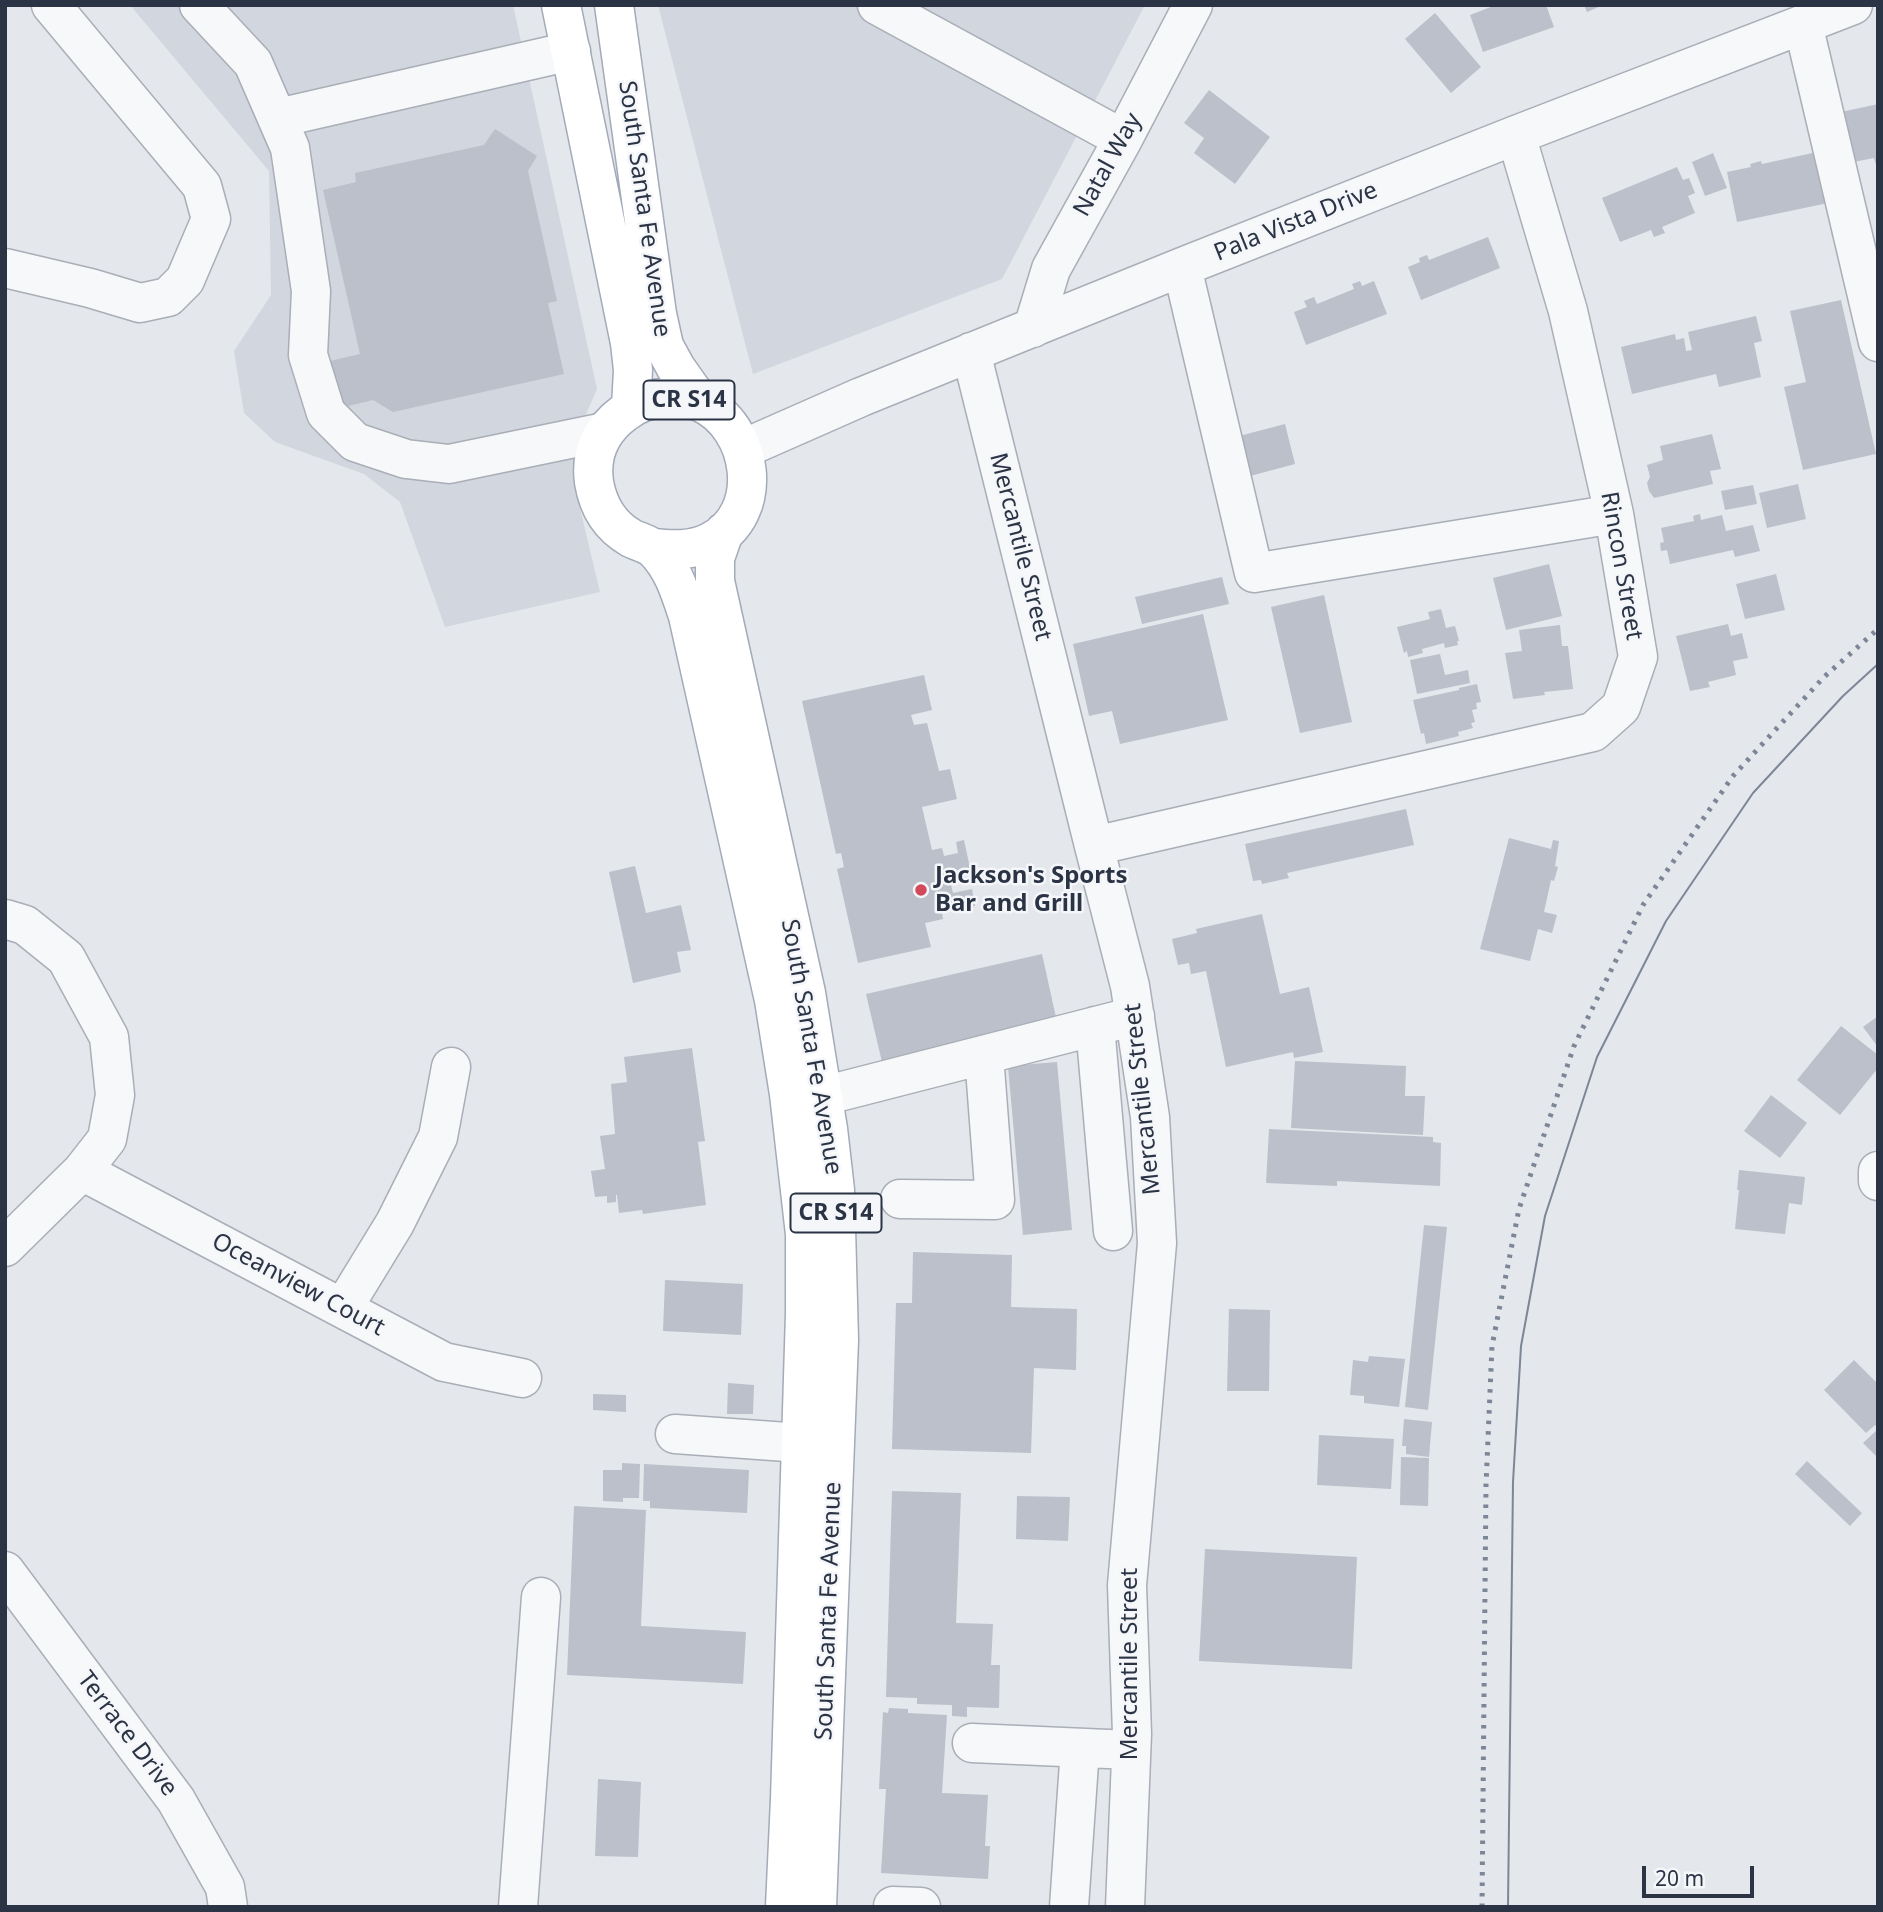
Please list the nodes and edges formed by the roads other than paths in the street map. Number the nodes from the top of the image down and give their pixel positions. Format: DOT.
graph roads {
  1 [pos="51,5"];
  2 [pos="200,5"];
  3 [pos="561,5"];
  4 [pos="614,5"];
  5 [pos="877,5"];
  6 [pos="1193,5"];
  7 [pos="1853,5"];
  8 [pos="1803,24"];
  9 [pos="571,51"];
  10 [pos="278,118"];
  11 [pos="1516,135"];
  12 [pos="1123,139"];
  13 [pos="1182,267"];
  14 [pos="5,268"];
  15 [pos="1033,328"];
  16 [pos="1878,342"];
  17 [pos="971,352"];
  18 [pos="700,402"];
  19 [pos="618,420"];
  20 [pos="743,449"];
  21 [pos="1614,514"];
  22 [pos="724,532"];
  23 [pos="653,548"];
  24 [pos="1094,846"];
  25 [pos="5,919"];
  26 [pos="1135,1016"];
  27 [pos="1095,1026"];
  28 [pos="984,1055"];
  29 [pos="451,1067"];
  30 [pos="823,1096"];
  31 [pos="82,1171"];
  32 [pos="1878,1171"];
  33 [pos="1878,1181"];
  34 [pos="900,1199"];
  35 [pos="1113,1231"];
  36 [pos="5,1247"];
  37 [pos="343,1308"];
  38 [pos="522,1378"];
  39 [pos="675,1434"];
  40 [pos="801,1443"];
  41 [pos="5,1571"];
  42 [pos="541,1597"];
  43 [pos="972,1742"];
  44 [pos="1080,1748"];
  45 [pos="1131,1750"];
  46 [pos="893,1906"];
  47 [pos="228,1907"];
  48 [pos="518,1907"];
  49 [pos="785,1907"];
  50 [pos="817,1907"];
  51 [pos="921,1907"];
  52 [pos="1069,1907"];
  53 [pos="1125,1907"];
  1 -- 14 [label="street"];
  2 -- 10 [label="street"];
  3 -- 9 [label="main road, South Santa Fe Avenue / CR S14"];
  4 -- 18 [label="main road, South Santa Fe Avenue / CR S14"];
  5 -- 12 [label="street"];
  6 -- 12 [label="street, Natal Way"];
  7 -- 8 [label="street, Pala Vista Drive"];
  8 -- 11 [label="street, Pala Vista Drive"];
  8 -- 16 [label="street"];
  9 -- 10 [label="street"];
  9 -- 19 [label="main road, South Santa Fe Avenue / CR S14"];
  10 -- 19 [label="street"];
  11 -- 13 [label="street, Pala Vista Drive"];
  11 -- 21 [label="street, Rincon Street"];
  12 -- 15 [label="street, Natal Way"];
  13 -- 15 [label="street, Pala Vista Drive"];
  13 -- 21 [label="street"];
  15 -- 17 [label="street, Pala Vista Drive"];
  17 -- 20 [label="street, Pala Vista Drive"];
  17 -- 24 [label="street, Mercantile Street"];
  18 -- 19 [label="main road, CR S14"];
  18 -- 20 [label="main road, South Santa Fe Avenue / CR S14"];
  19 -- 23 [label="main road, South Santa Fe Avenue / CR S14"];
  20 -- 22 [label="main road, South Santa Fe Avenue / CR S14"];
  21 -- 24 [label="street, Rincon Street"];
  22 -- 23 [label="main road, South Santa Fe Avenue / CR S14"];
  22 -- 30 [label="main road, South Santa Fe Avenue / CR S14"];
  23 -- 40 [label="main road, South Santa Fe Avenue / CR S14"];
  24 -- 26 [label="street, Mercantile Street"];
  25 -- 31 [label="street"];
  26 -- 27 [label="street"];
  26 -- 45 [label="street, Mercantile Street"];
  27 -- 28 [label="street"];
  27 -- 35 [label="street"];
  28 -- 30 [label="street"];
  28 -- 34 [label="street"];
  29 -- 37 [label="street"];
  30 -- 50 [label="main road, South Santa Fe Avenue / CR S14"];
  31 -- 36 [label="street"];
  31 -- 37 [label="street, Oceanview Court"];
  32 -- 33 [label="street"];
  37 -- 38 [label="street, Oceanview Court"];
  39 -- 40 [label="street"];
  40 -- 49 [label="main road, South Santa Fe Avenue / CR S14"];
  41 -- 47 [label="street, Terrace Drive"];
  42 -- 48 [label="street"];
  43 -- 44 [label="street"];
  44 -- 45 [label="street"];
  44 -- 52 [label="street"];
  45 -- 53 [label="street, Mercantile Street"];
  46 -- 51 [label="street"];
}
